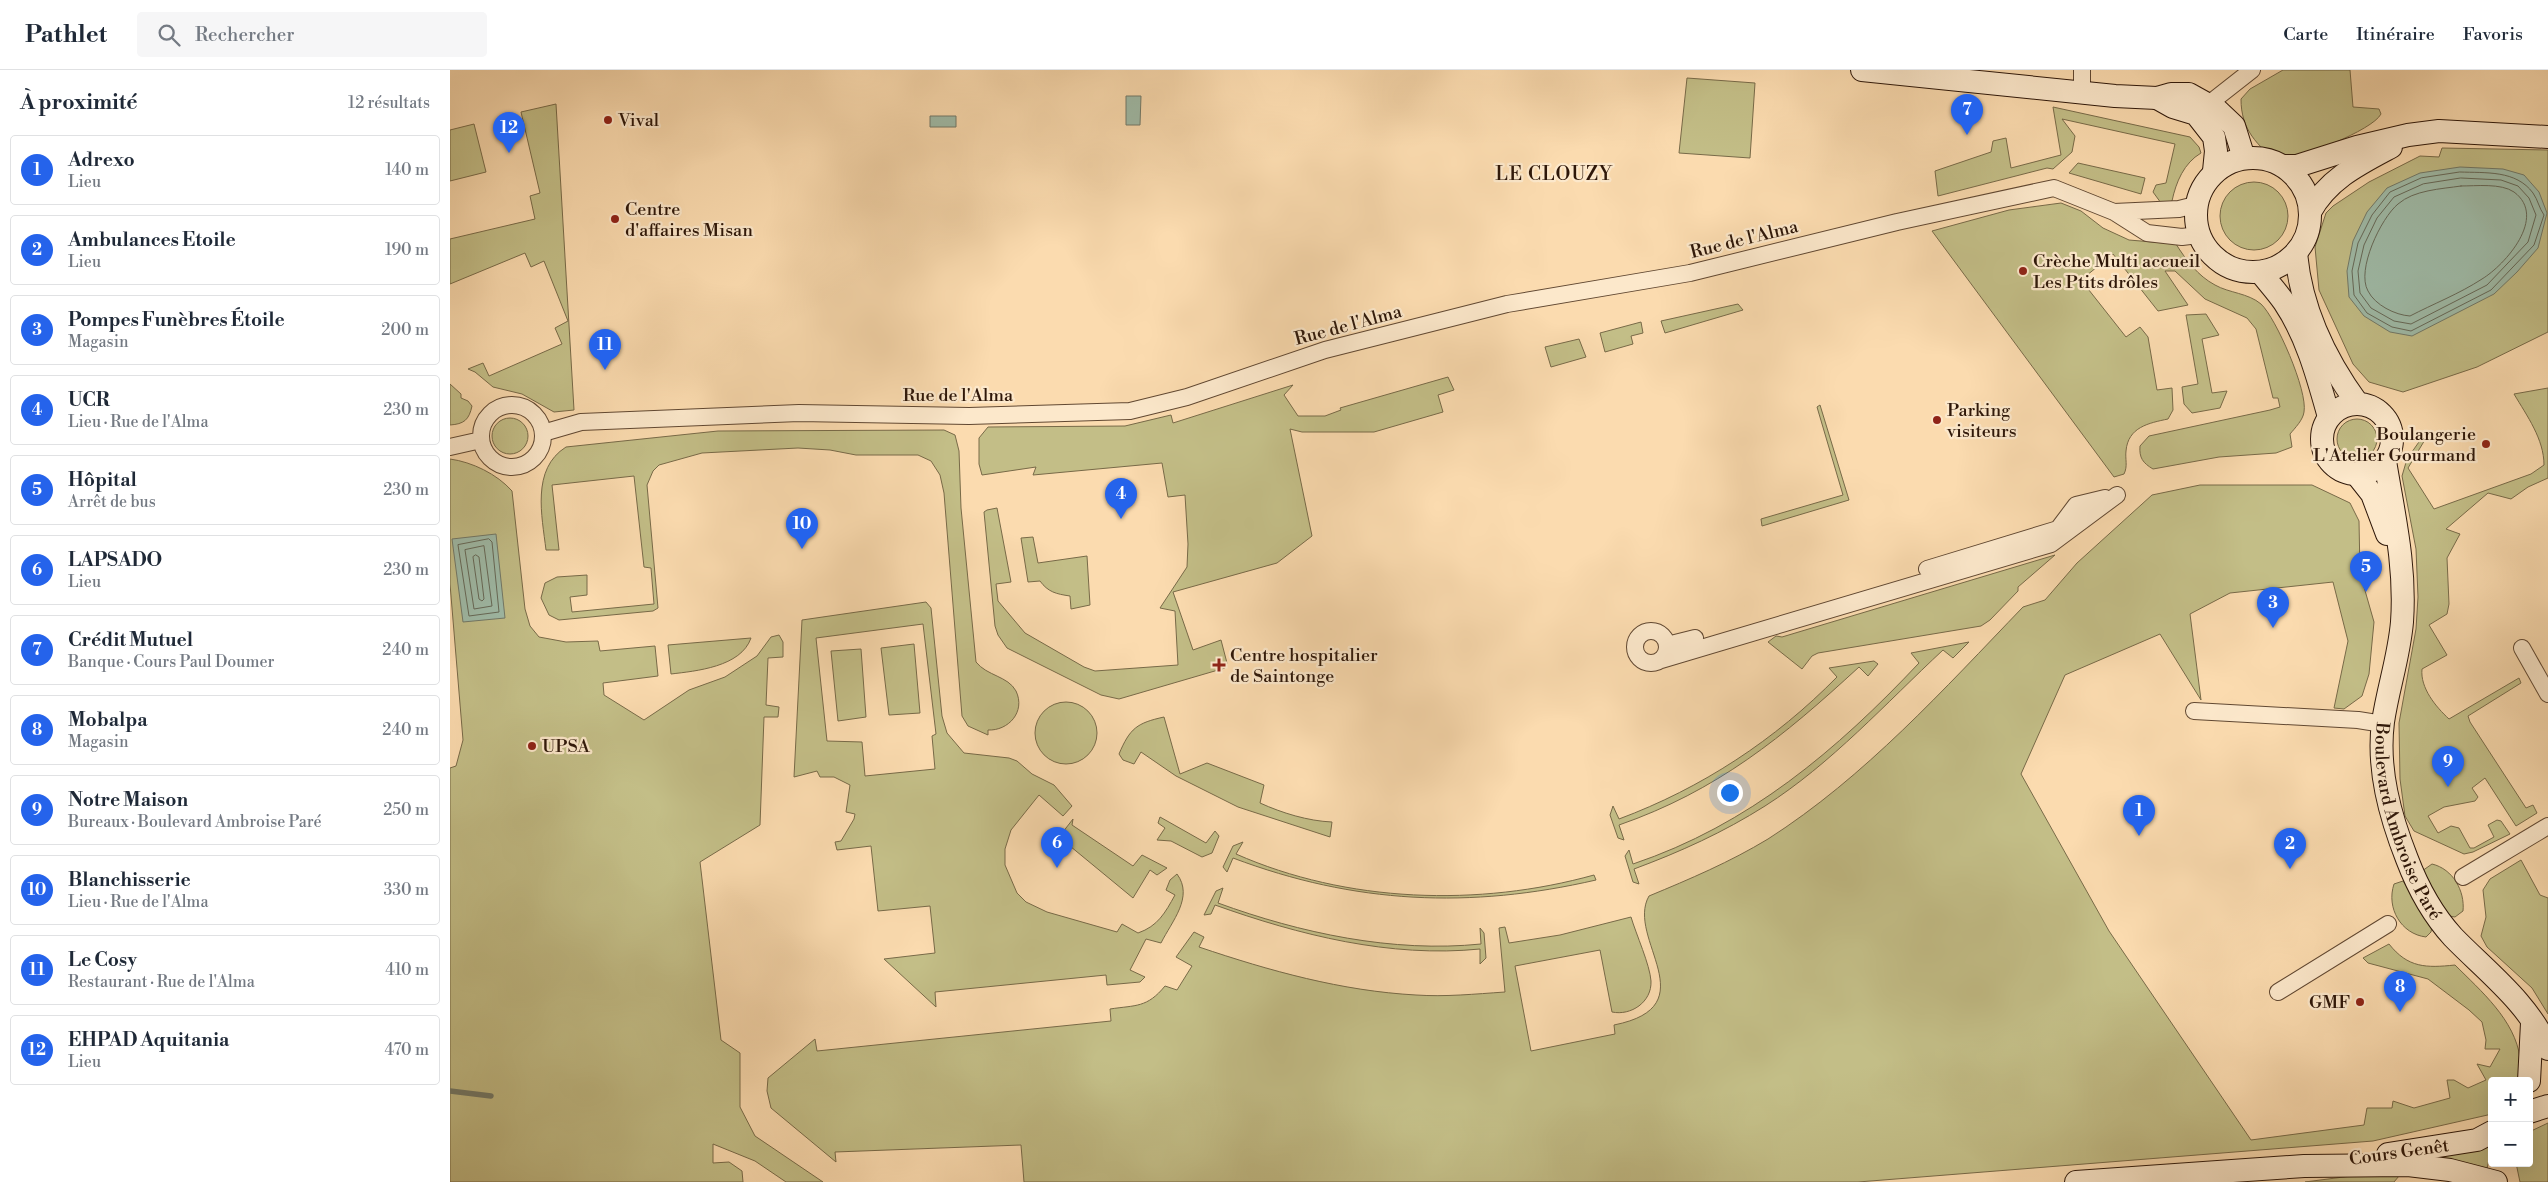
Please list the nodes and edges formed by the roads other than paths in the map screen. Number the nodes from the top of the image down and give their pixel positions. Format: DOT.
graph roads {
  1 [pos="1862,70"];
  2 [pos="2082,70"];
  3 [pos="2252,70"];
  4 [pos="2082,93"];
  5 [pos="2202,109"];
  6 [pos="2408,135"];
  7 [pos="2548,138"];
  8 [pos="2244,158"];
  9 [pos="2285,166"];
  10 [pos="2214,171"];
  11 [pos="2195,205"];
  12 [pos="2114,212"];
  13 [pos="2310,212"];
  14 [pos="2198,235"];
  15 [pos="2296,253"];
  16 [pos="2260,272"];
  17 [pos="2358,404"];
  18 [pos="2328,417"];
  19 [pos="543,433"];
  20 [pos="481,440"];
  21 [pos="450,447"];
  22 [pos="2385,461"];
  23 [pos="2358,475"];
  24 [pos="2402,581"];
  25 [pos="2522,648"];
  26 [pos="1664,652"];
  27 [pos="2548,694"];
  28 [pos="2194,711"];
  29 [pos="2383,724"];
  30 [pos="2548,826"];
  31 [pos="2463,876"];
  32 [pos="2388,924"];
  33 [pos="2278,992"];
  34 [pos="2532,1023"];
  35 [pos="2548,1049"];
  36 [pos="2529,1077"];
  37 [pos="2548,1106"];
  38 [pos="2533,1111"];
  39 [pos="2488,1134"];
  40 [pos="2304,1166"];
  41 [pos="2499,1167"];
  42 [pos="2076,1182"];
  43 [pos="2496,1182"];
  44 [pos="2501,1182"];
  1 -- 4 [label="street"];
  2 -- 4 [label="street"];
  3 -- 5 [label="street"];
  4 -- 5 [label="street"];
  5 -- 8 [label="street"];
  5 -- 10 [label="street"];
  6 -- 7 [label="street"];
  6 -- 9 [label="street"];
  6 -- 13 [label="street"];
  8 -- 9 [label="street"];
  8 -- 10 [label="street"];
  9 -- 13 [label="street"];
  10 -- 11 [label="street"];
  11 -- 12 [label="street, Rue de l'Alma"];
  11 -- 14 [label="street"];
  12 -- 14 [label="street, Rue de l'Alma"];
  12 -- 19 [label="street, Rue de l'Alma"];
  13 -- 15 [label="street"];
  14 -- 16 [label="street"];
  15 -- 16 [label="street"];
  15 -- 17 [label="street"];
  16 -- 18 [label="street"];
  17 -- 18 [label="street"];
  17 -- 22 [label="street"];
  18 -- 23 [label="street"];
  19 -- 20 [label="street"];
  19 -- 20 [label="street"];
  20 -- 21 [label="street"];
  22 -- 23 [label="street"];
  22 -- 24 [label="street, Boulevard Ambroise Paré"];
  23 -- 24 [label="street, Boulevard Ambroise Paré"];
  24 -- 29 [label="street, Boulevard Ambroise Paré"];
  25 -- 27 [label="street"];
  26 -- 26 [label="street"];
  28 -- 29 [label="street"];
  29 -- 34 [label="street, Boulevard Ambroise Paré"];
  30 -- 31 [label="street"];
  32 -- 33 [label="street"];
  34 -- 35 [label="street, Boulevard Ambroise Paré"];
  34 -- 36 [label="street"];
  37 -- 38 [label="street"];
  39 -- 40 [label="street, Cours Genêt"];
  40 -- 42 [label="street, Cours Genêt"];
  40 -- 43 [label="street, Cours Genêt"];
  41 -- 44 [label="street"];
}
